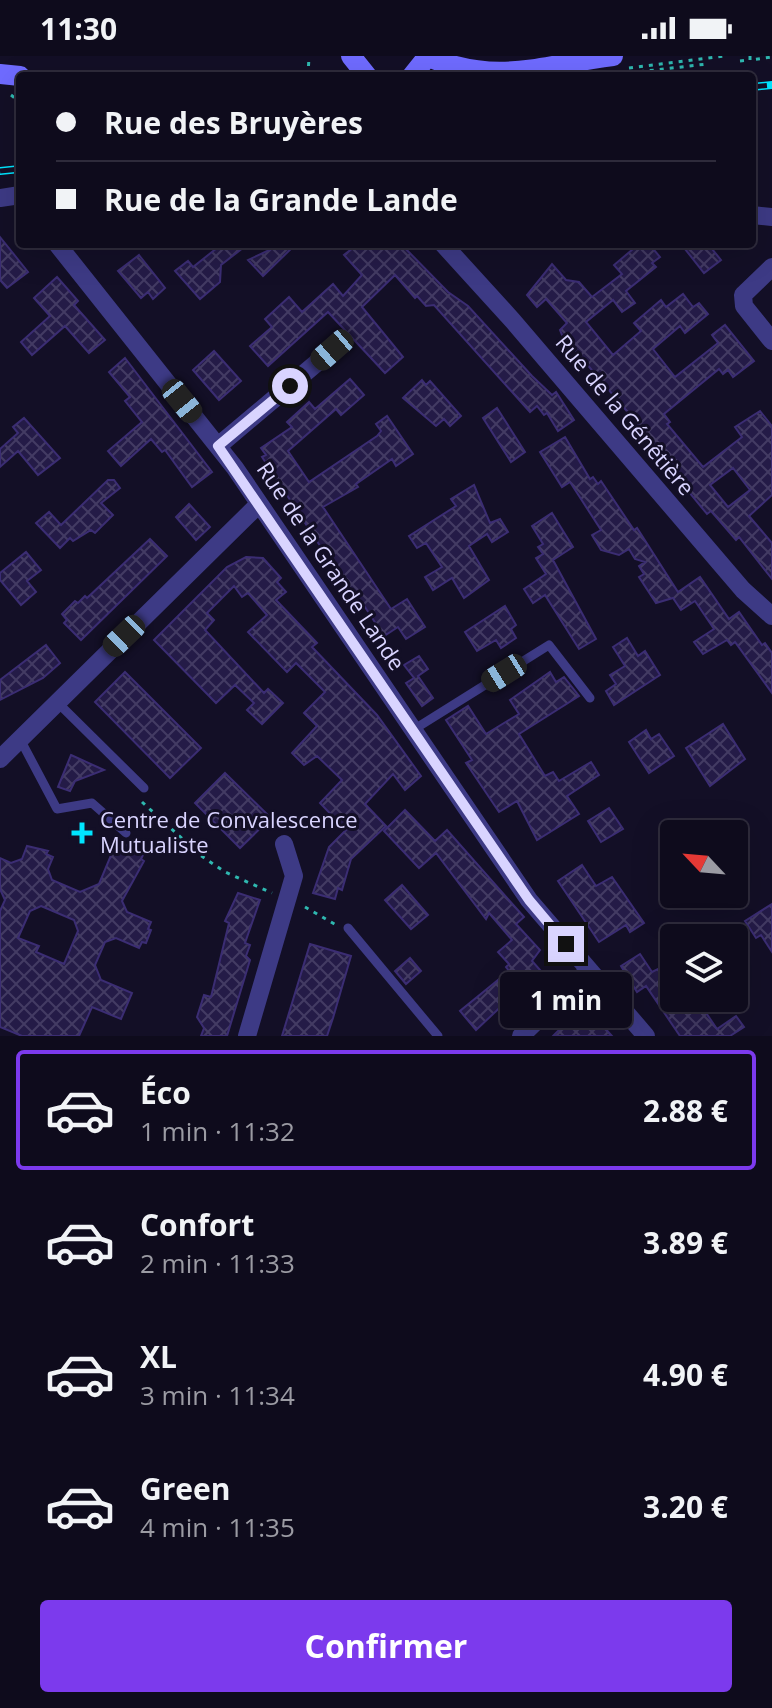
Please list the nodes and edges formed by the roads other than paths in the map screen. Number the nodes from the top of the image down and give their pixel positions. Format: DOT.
graph roads {
  1 [pos="428,56"];
  2 [pos="617,67"];
  3 [pos="415,72"];
  4 [pos="484,72"];
  5 [pos="543,72"];
  6 [pos="60,248"];
  7 [pos="447,248"];
  8 [pos="772,267"];
  9 [pos="772,341"];
  10 [pos="332,350"];
  11 [pos="218,446"];
  12 [pos="258,505"];
  13 [pos="772,616"];
  14 [pos="590,698"];
  15 [pos="57,702"];
  16 [pos="413,730"];
  17 [pos="20,739"];
  18 [pos="0,759"];
  19 [pos="144,788"];
  20 [pos="126,833"];
  21 [pos="284,844"];
  22 [pos="348,928"];
  23 [pos="588,971"];
  24 [pos="247,1036"];
  25 [pos="438,1036"];
  26 [pos="521,1036"];
  27 [pos="646,1036"];
  1 -- 3 [label="main road"];
  1 -- 4 [label="main road"];
  2 -- 5 [label="main road"];
  6 -- 11 [label="street, Rue de la Grande Lande"];
  7 -- 13 [label="street, Rue de la Génêtière"];
  8 -- 9 [label="street"];
  10 -- 11 [label="street"];
  11 -- 12 [label="street, Rue de la Grande Lande"];
  12 -- 15 [label="street"];
  12 -- 16 [label="street, Rue de la Grande Lande"];
  14 -- 16 [label="lane"];
  15 -- 17 [label="street"];
  15 -- 19 [label="lane"];
  16 -- 23 [label="street, Rue de la Grande Lande"];
  17 -- 18 [label="street"];
  17 -- 20 [label="lane"];
  21 -- 24 [label="street"];
  22 -- 25 [label="lane"];
  23 -- 26 [label="street"];
  23 -- 27 [label="street, Rue de la Grande Lande"];
}
